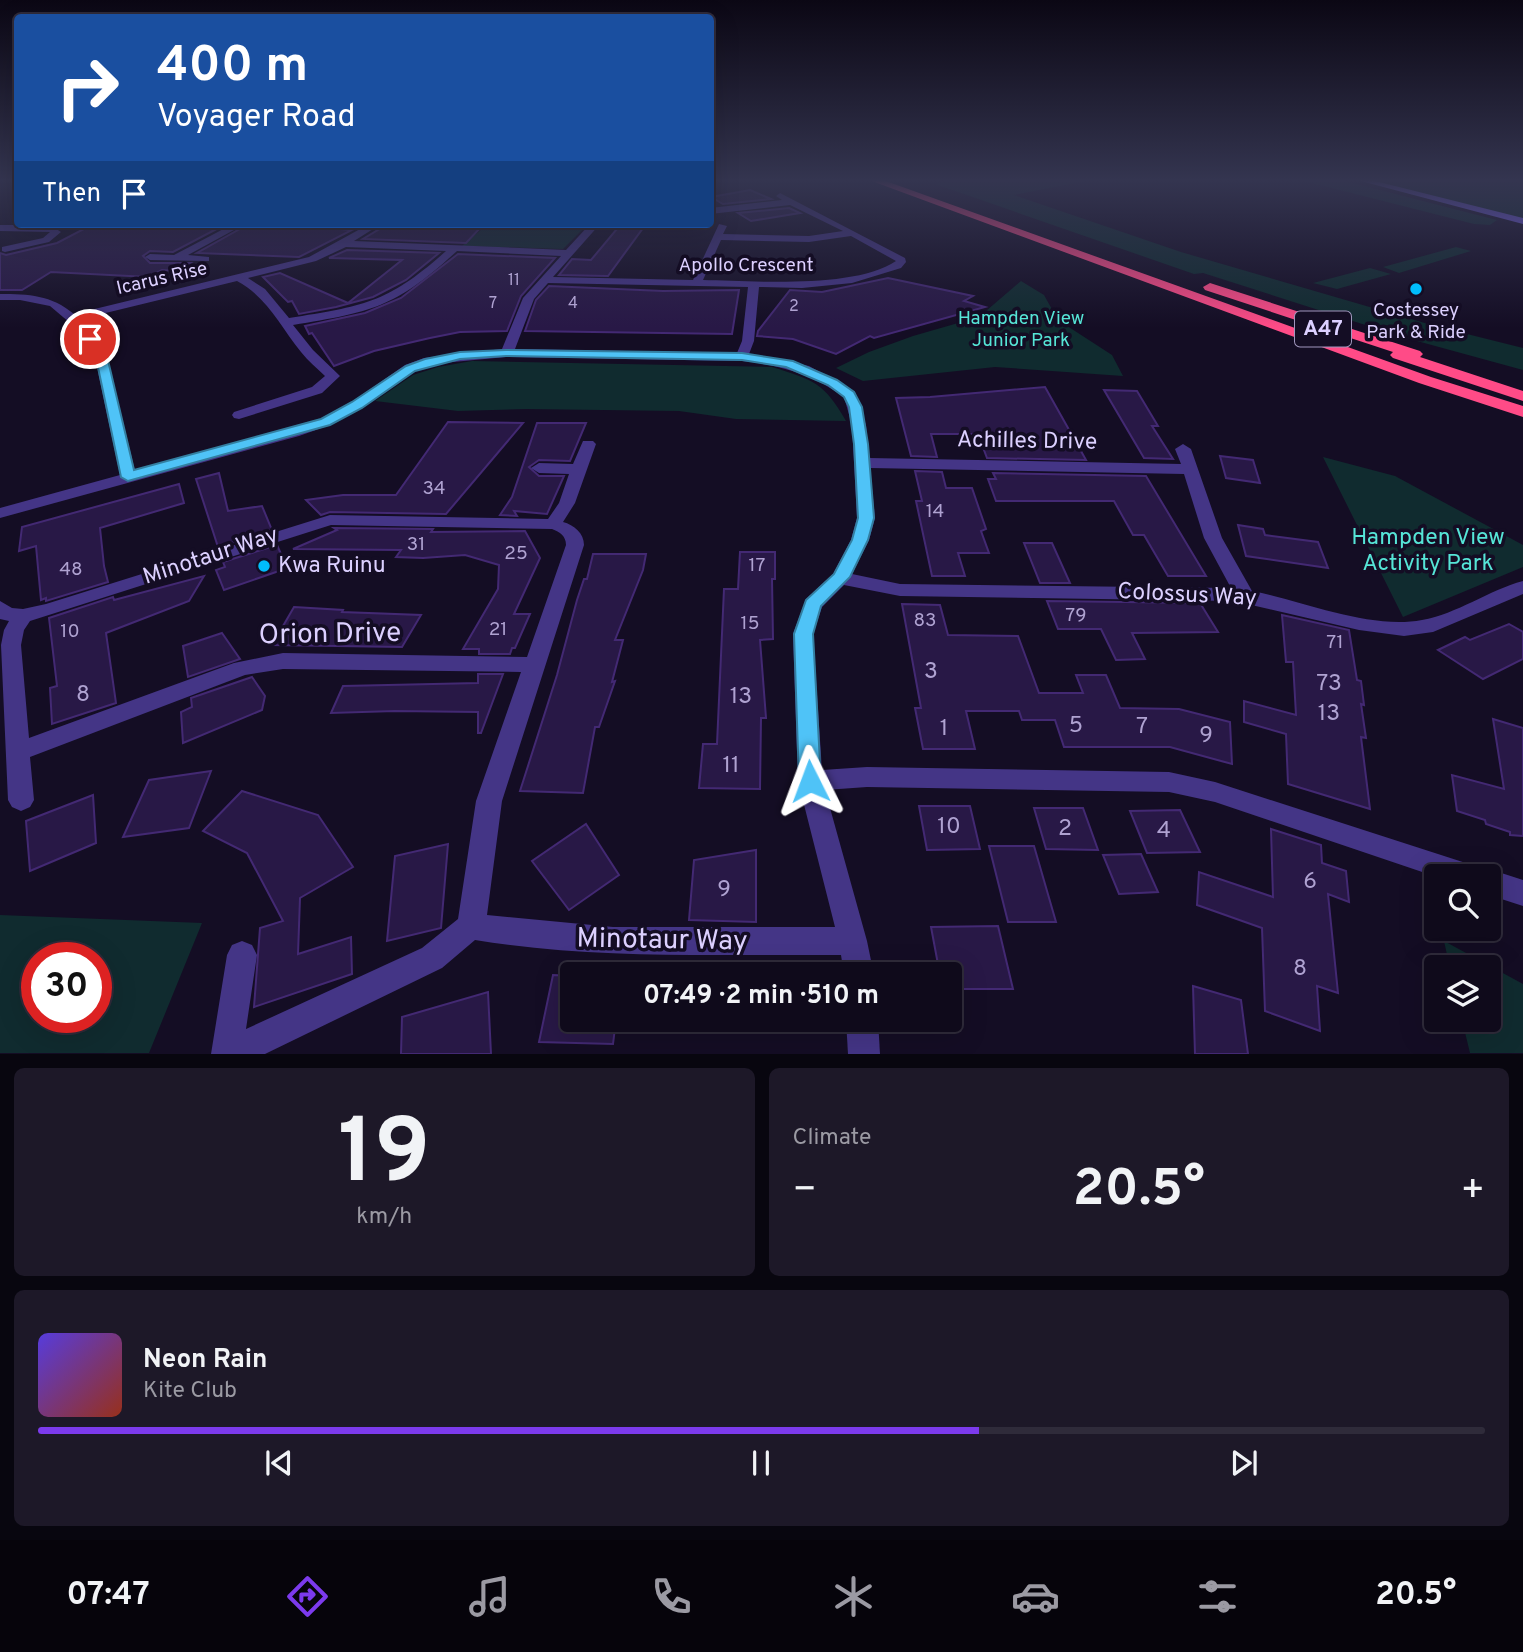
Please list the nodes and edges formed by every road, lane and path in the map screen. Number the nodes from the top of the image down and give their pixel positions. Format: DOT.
graph roads {
  1 [pos="52,229"];
  2 [pos="230,229"];
  3 [pos="367,229"];
  4 [pos="590,229"];
  5 [pos="720,229"];
  6 [pos="844,229"];
  7 [pos="1010,229"];
  8 [pos="1039,229"];
  9 [pos="852,233"];
  10 [pos="717,237"];
  11 [pos="344,244"];
  12 [pos="455,248"];
  13 [pos="5,249"];
  14 [pos="568,253"];
  15 [pos="150,257"];
  16 [pos="176,258"];
  17 [pos="205,259"];
  18 [pos="1124,259"];
  19 [pos="1133,274"];
  20 [pos="240,278"];
  21 [pos="544,280"];
  22 [pos="696,284"];
  23 [pos="754,286"];
  24 [pos="0,297"];
  25 [pos="72,318"];
  26 [pos="288,322"];
  27 [pos="506,353"];
  28 [pos="742,357"];
  29 [pos="1523,388"];
  30 [pos="1523,396"];
  31 [pos="1523,412"];
  32 [pos="239,415"];
  33 [pos="1523,421"];
  34 [pos="588,444"];
  35 [pos="1183,449"];
  36 [pos="863,463"];
  37 [pos="539,468"];
  38 [pos="579,469"];
  39 [pos="1191,470"];
  40 [pos="128,477"];
  41 [pos="0,513"];
  42 [pos="553,524"];
  43 [pos="841,577"];
  44 [pos="1523,587"];
  45 [pos="1245,596"];
  46 [pos="0,608"];
  47 [pos="23,615"];
  48 [pos="533,665"];
  49 [pos="18,752"];
  50 [pos="810,781"];
  51 [pos="22,800"];
  52 [pos="1433,864"];
  53 [pos="1501,886"];
  54 [pos="1523,893"];
  55 [pos="471,926"];
  56 [pos="853,941"];
  57 [pos="242,955"];
  58 [pos="857,962"];
  59 [pos="863,1032"];
  60 [pos="228,1054"];
  61 [pos="864,1054"];
  1 -- 13 [label="street"];
  2 -- 16 [label="street"];
  3 -- 11 [label="street, Icarus Rise"];
  4 -- 14 [label="street"];
  5 -- 10 [label="street"];
  6 -- 9 [label="street, Apollo Crescent"];
  7 -- 19 [label="highway, A47"];
  8 -- 18 [label="highway, A47"];
  9 -- 10 [label="street"];
  9 -- 23 [label="street, Apollo Crescent"];
  10 -- 22 [label="street"];
  11 -- 12 [label="street"];
  11 -- 20 [label="street, Icarus Rise"];
  12 -- 14 [label="street"];
  12 -- 26 [label="street"];
  14 -- 21 [label="street"];
  15 -- 16 [label="street"];
  16 -- 17 [label="street"];
  18 -- 29 [label="highway, A47"];
  18 -- 30 [label="highway, A47"];
  19 -- 31 [label="highway, A47"];
  19 -- 33 [label="highway, A47"];
  20 -- 25 [label="street, Icarus Rise"];
  20 -- 26 [label="street"];
  21 -- 22 [label="street, Apollo Crescent"];
  21 -- 27 [label="street"];
  22 -- 23 [label="street, Apollo Crescent"];
  23 -- 28 [label="street"];
  24 -- 25 [label="street"];
  25 -- 40 [label="street"];
  26 -- 32 [label="street"];
  27 -- 28 [label="street"];
  27 -- 40 [label="street"];
  28 -- 36 [label="street"];
  34 -- 38 [label="street"];
  35 -- 39 [label="street"];
  36 -- 39 [label="street, Achilles Drive"];
  36 -- 43 [label="street"];
  37 -- 38 [label="street"];
  38 -- 42 [label="street"];
  39 -- 45 [label="street"];
  40 -- 41 [label="street"];
  42 -- 47 [label="street, Minotaur Way"];
  42 -- 48 [label="street"];
  43 -- 45 [label="street, Colossus Way"];
  43 -- 50 [label="street"];
  44 -- 45 [label="street, Colossus Way"];
  46 -- 47 [label="street"];
  47 -- 49 [label="street"];
  48 -- 49 [label="street, Orion Drive"];
  48 -- 55 [label="street"];
  49 -- 51 [label="street"];
  50 -- 52 [label="street"];
  50 -- 56 [label="street"];
  53 -- 54 [label="street"];
  55 -- 56 [label="street, Minotaur Way"];
  55 -- 60 [label="street"];
  56 -- 58 [label="street"];
  57 -- 60 [label="street"];
  59 -- 61 [label="street"];
}
